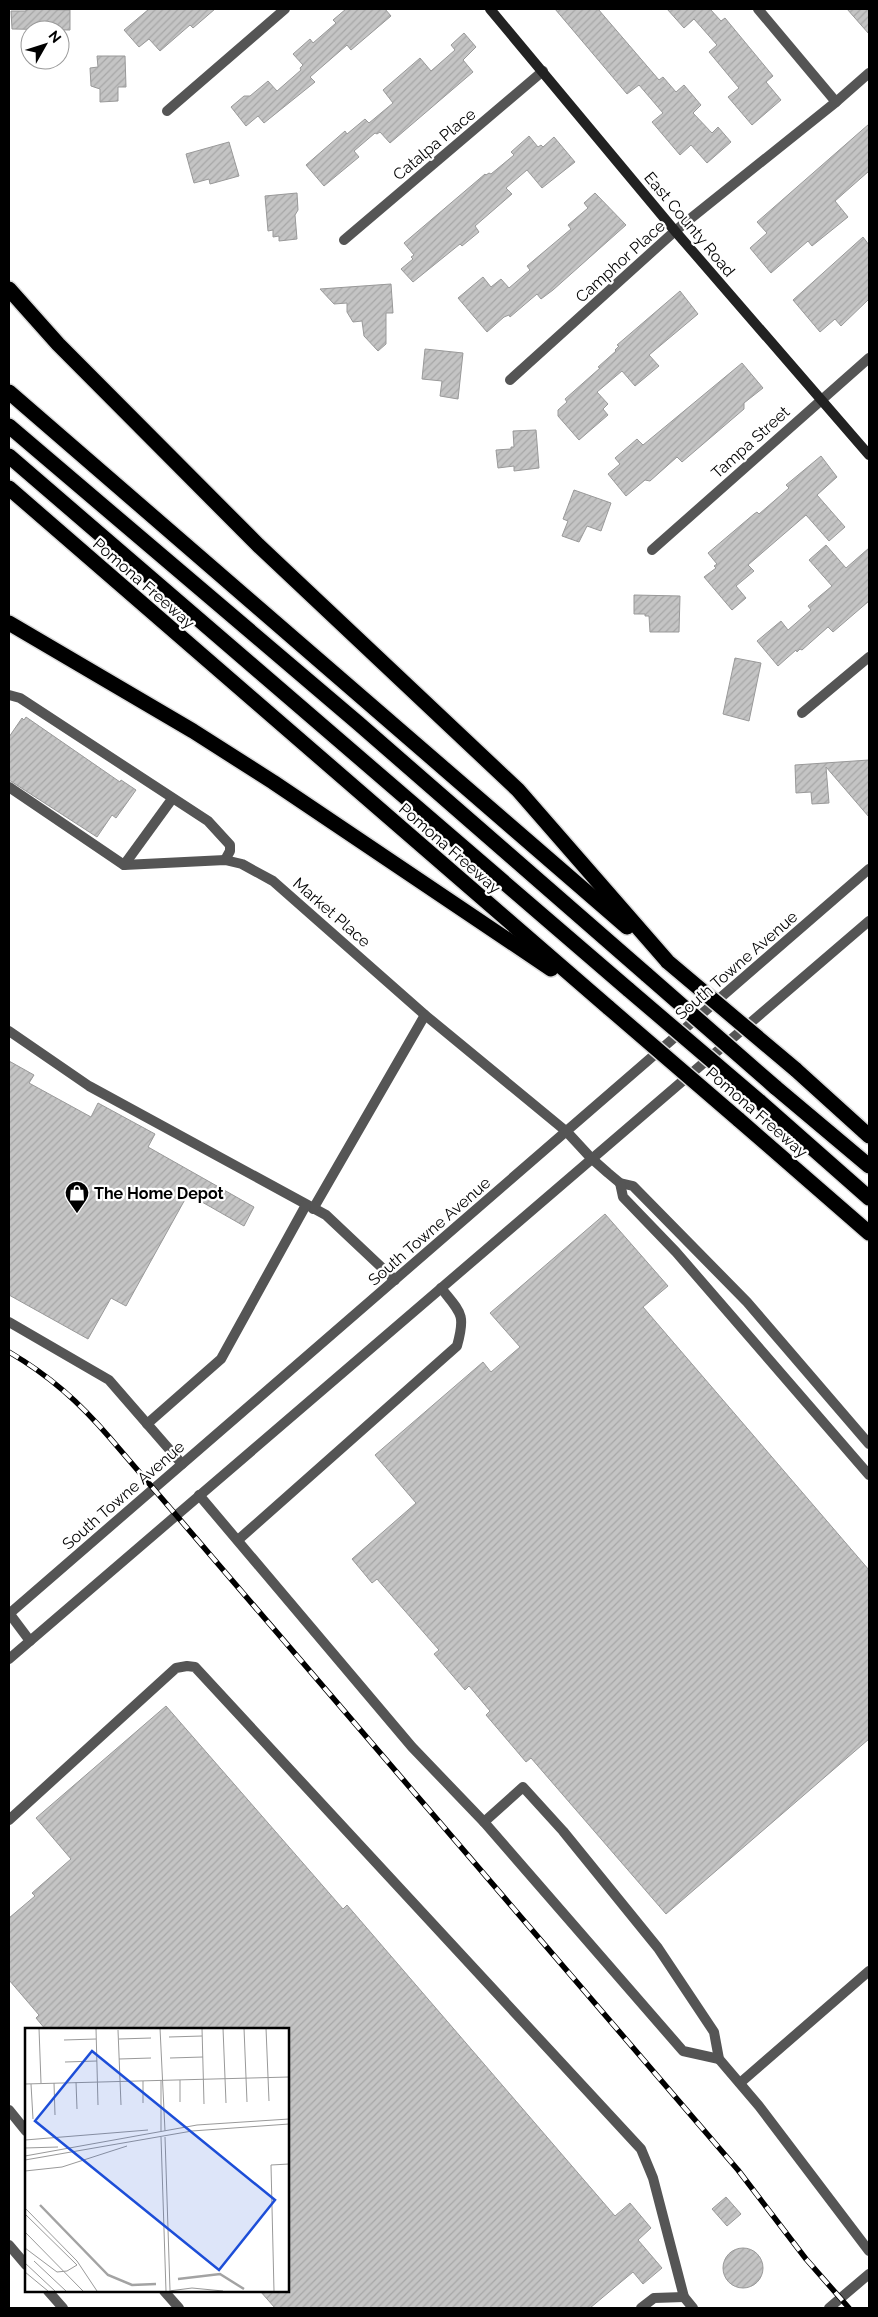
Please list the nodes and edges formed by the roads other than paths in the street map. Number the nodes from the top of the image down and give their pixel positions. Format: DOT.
graph roads {
  1 [pos="285,9"];
  2 [pos="490,9"];
  3 [pos="758,9"];
  4 [pos="543,71"];
  5 [pos="869,73"];
  6 [pos="836,102"];
  7 [pos="167,111"];
  8 [pos="675,231"];
  9 [pos="344,240"];
  10 [pos="9,289"];
  11 [pos="869,358"];
  12 [pos="510,380"];
  13 [pos="9,392"];
  14 [pos="820,400"];
  15 [pos="9,426"];
  16 [pos="869,455"];
  17 [pos="9,456"];
  18 [pos="9,488"];
  19 [pos="652,550"];
  20 [pos="9,623"];
  21 [pos="869,656"];
  22 [pos="9,695"];
  23 [pos="802,713"];
  24 [pos="9,787"];
  25 [pos="172,799"];
  26 [pos="225,860"];
  27 [pos="124,865"];
  28 [pos="869,869"];
  29 [pos="869,921"];
  30 [pos="668,962"];
  31 [pos="609,1008"];
  32 [pos="425,1015"];
  33 [pos="9,1031"];
  34 [pos="567,1132"];
  35 [pos="869,1136"];
  36 [pos="591,1158"];
  37 [pos="869,1166"];
  38 [pos="620,1183"];
  39 [pos="869,1198"];
  40 [pos="310,1207"];
  41 [pos="869,1233"];
  42 [pos="395,1280"];
  43 [pos="442,1288"];
  44 [pos="9,1322"];
  45 [pos="147,1424"];
  46 [pos="869,1444"];
  47 [pos="182,1464"];
  48 [pos="869,1475"];
  49 [pos="199,1495"];
  50 [pos="238,1540"];
  51 [pos="9,1613"];
  52 [pos="30,1641"];
  53 [pos="9,1659"];
  54 [pos="9,1820"];
  55 [pos="484,1822"];
  56 [pos="869,1971"];
  57 [pos="719,2059"];
  58 [pos="740,2083"];
  59 [pos="9,2110"];
  60 [pos="25,2129"];
  61 [pos="9,2245"];
  62 [pos="869,2250"];
  63 [pos="25,2264"];
  64 [pos="869,2274"];
  65 [pos="49,2292"];
  66 [pos="165,2292"];
  67 [pos="684,2297"];
  68 [pos="63,2308"];
  69 [pos="179,2308"];
  70 [pos="641,2308"];
  71 [pos="693,2308"];
  72 [pos="829,2308"];
  1 -- 7 [label="street"];
  2 -- 4 [label="street, East County Road"];
  3 -- 6 [label="street"];
  4 -- 8 [label="street, East County Road"];
  4 -- 9 [label="street, Catalpa Place"];
  5 -- 6 [label="street, Camphor Place"];
  6 -- 8 [label="street, Camphor Place"];
  8 -- 12 [label="street, Camphor Place"];
  8 -- 14 [label="street, East County Road"];
  10 -- 30 [label="highway"];
  11 -- 14 [label="street, Tampa Street"];
  13 -- 30 [label="highway"];
  14 -- 16 [label="street, East County Road"];
  14 -- 19 [label="street, Tampa Street"];
  15 -- 37 [label="highway, bridge"];
  17 -- 39 [label="highway, bridge"];
  18 -- 31 [label="highway, Pomona Freeway"];
  20 -- 31 [label="highway"];
  21 -- 23 [label="street"];
  22 -- 25 [label="street"];
  24 -- 27 [label="street"];
  25 -- 26 [label="street"];
  25 -- 27 [label="street"];
  26 -- 27 [label="street, Market Place"];
  26 -- 32 [label="street, Market Place"];
  28 -- 34 [label="street, South Towne Avenue"];
  29 -- 36 [label="street"];
  30 -- 35 [label="highway, bridge"];
  31 -- 41 [label="highway, Pomona Freeway, bridge"];
  32 -- 34 [label="street, Market Place"];
  32 -- 40 [label="street"];
  33 -- 40 [label="street"];
  34 -- 36 [label="street, Market Place"];
  34 -- 42 [label="street, South Towne Avenue"];
  36 -- 38 [label="street, Market Place"];
  36 -- 43 [label="street"];
  38 -- 46 [label="street"];
  38 -- 48 [label="street"];
  40 -- 42 [label="street"];
  40 -- 45 [label="street"];
  42 -- 47 [label="street, South Towne Avenue"];
  43 -- 49 [label="street"];
  43 -- 50 [label="street"];
  44 -- 45 [label="street"];
  45 -- 47 [label="street"];
  47 -- 51 [label="street, South Towne Avenue"];
  49 -- 50 [label="street"];
  49 -- 52 [label="street"];
  50 -- 55 [label="street"];
  51 -- 52 [label="street"];
  52 -- 53 [label="street"];
  54 -- 67 [label="street"];
  55 -- 57 [label="street"];
  55 -- 57 [label="street"];
  56 -- 58 [label="street"];
  57 -- 58 [label="street"];
  58 -- 62 [label="street"];
  59 -- 60 [label="street"];
  61 -- 63 [label="street"];
  64 -- 72 [label="street"];
  65 -- 68 [label="street"];
  66 -- 69 [label="street"];
  67 -- 70 [label="street"];
  67 -- 71 [label="street"];
}
